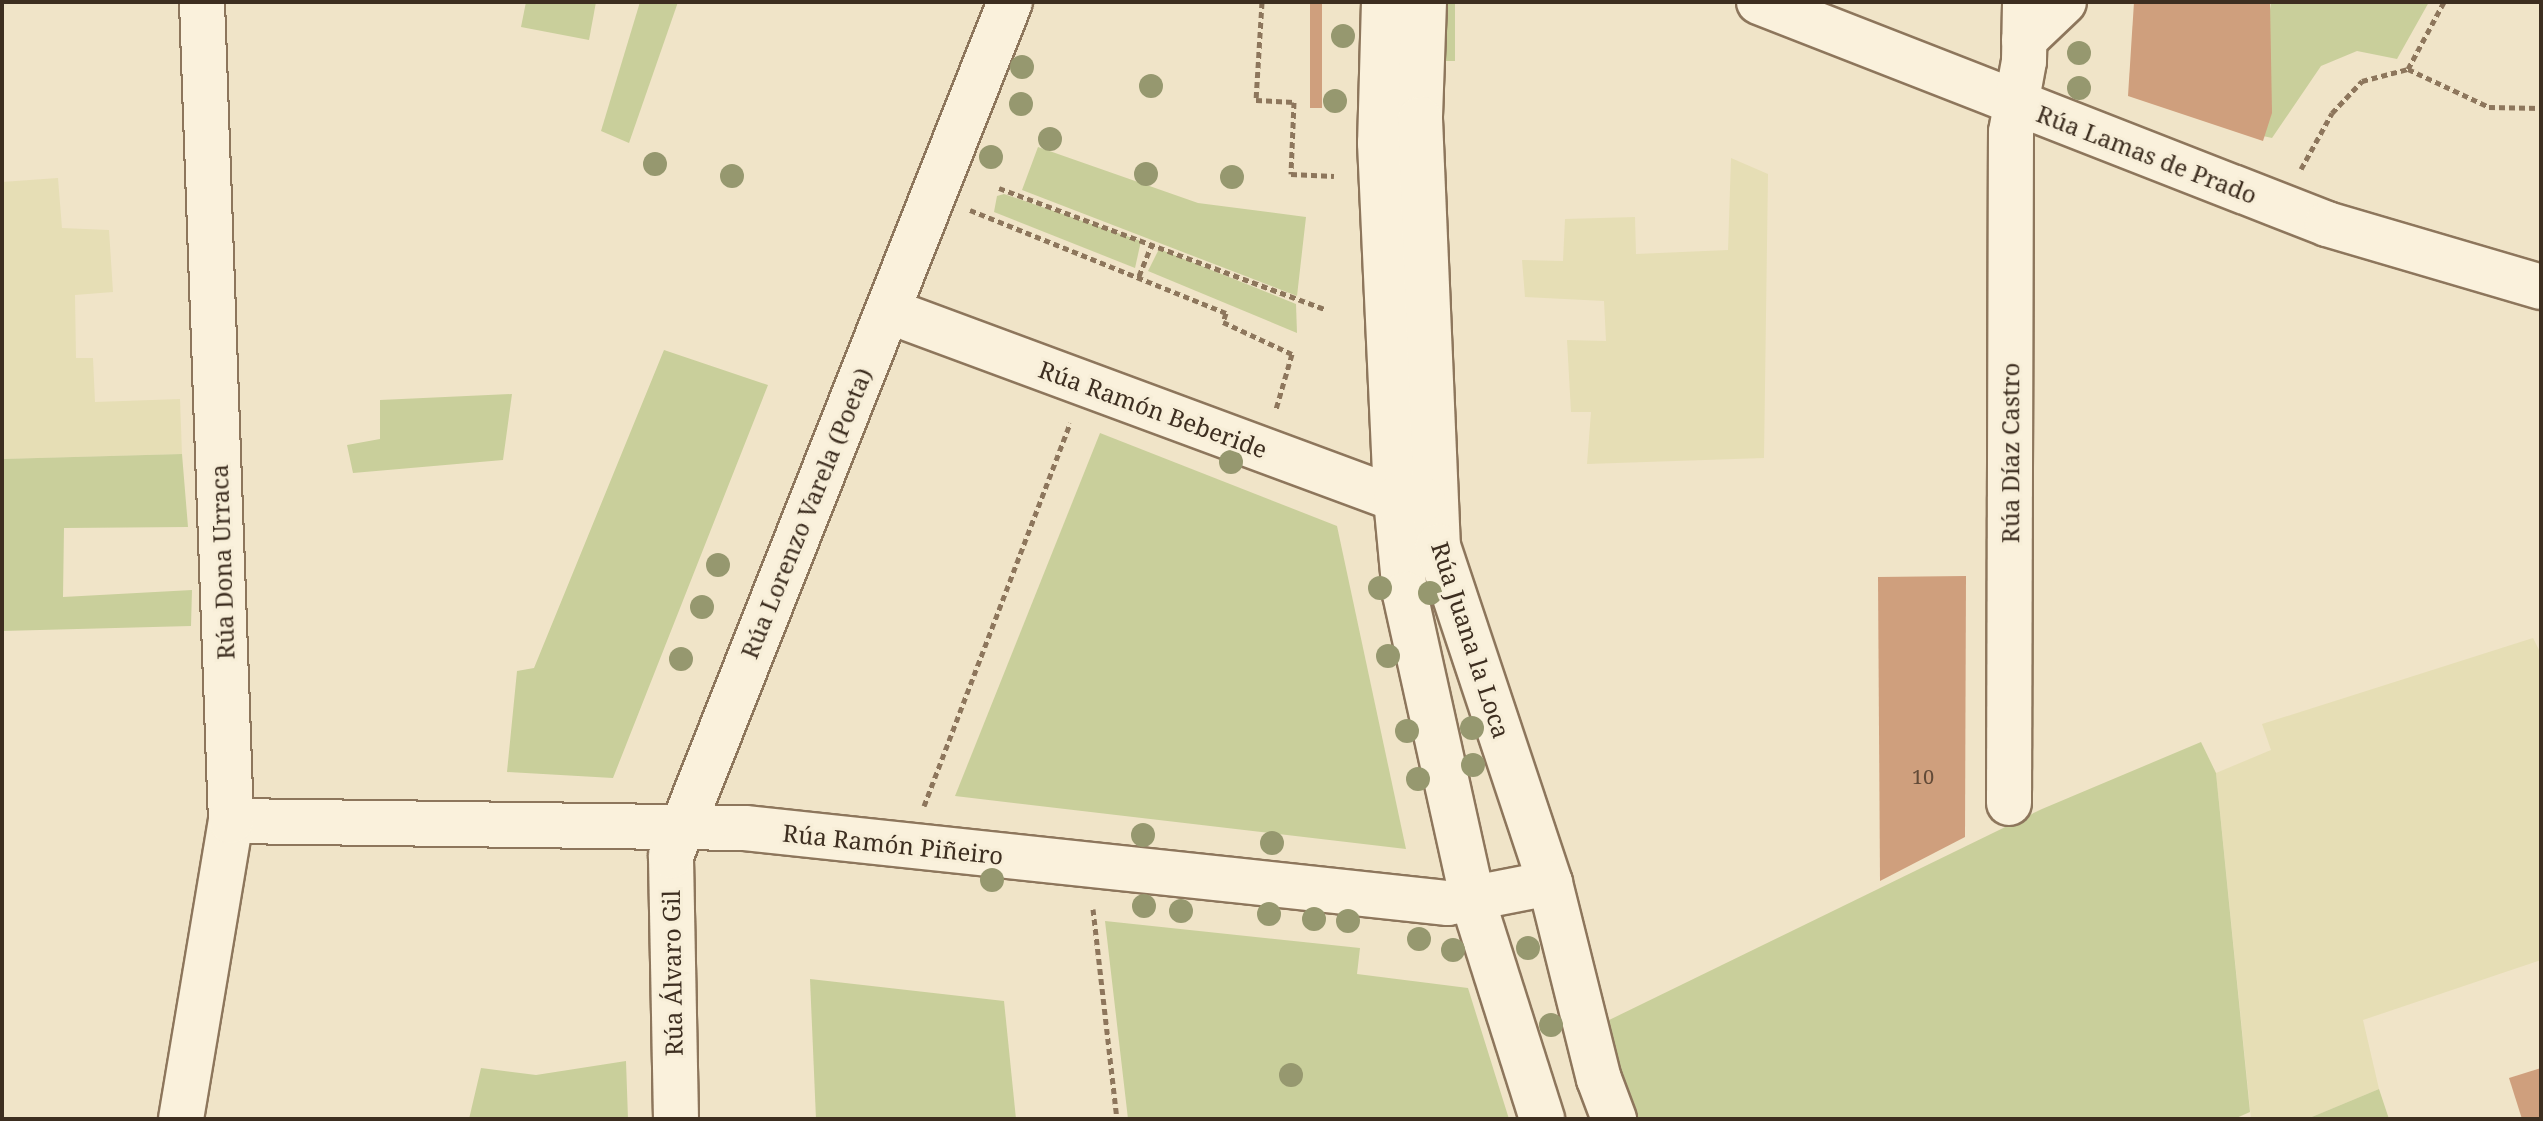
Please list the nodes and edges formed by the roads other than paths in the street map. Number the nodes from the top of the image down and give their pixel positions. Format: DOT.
graph roads {
  1 [pos="202,2"];
  2 [pos="1010,2"];
  3 [pos="1384,2"];
  4 [pos="1424,2"];
  5 [pos="1759,2"];
  6 [pos="2064,2"];
  7 [pos="2024,21"];
  8 [pos="2016,103"];
  9 [pos="2541,287"];
  10 [pos="910,319"];
  11 [pos="1415,499"];
  12 [pos="2009,803"];
  13 [pos="231,821"];
  14 [pos="679,827"];
  15 [pos="1550,883"];
  16 [pos="1473,901"];
  17 [pos="181,1119"];
  18 [pos="676,1119"];
  19 [pos="1542,1119"];
  20 [pos="1614,1119"];
  1 -- 13 [label="street, Rúa Dona Urraca"];
  2 -- 14 [label="street, Rúa Lorenzo Varela (Poeta)"];
  3 -- 11 [label="street, Rúa Juana la Loca"];
  4 -- 11 [label="street, Rúa Juana la Loca"];
  5 -- 8 [label="street, Rúa Lamas de Prado"];
  6 -- 7 [label="street"];
  7 -- 8 [label="street, Rúa Díaz Castro"];
  8 -- 9 [label="street, Rúa Lamas de Prado"];
  8 -- 12 [label="street, Rúa Díaz Castro"];
  10 -- 11 [label="street, Rúa Ramón Beberide"];
  11 -- 15 [label="street, Rúa Juana la Loca"];
  11 -- 16 [label="street, Rúa Juana la Loca"];
  13 -- 14 [label="street, Rúa Ramón Piñeiro"];
  13 -- 17 [label="street, Rúa Dona Urraca"];
  14 -- 16 [label="street, Rúa Ramón Piñeiro"];
  14 -- 18 [label="street, Rúa Álvaro Gil"];
  15 -- 16 [label="street, Rúa Ramón Piñeiro"];
  15 -- 20 [label="street, Rúa Juana la Loca"];
  16 -- 19 [label="street, Rúa Juana la Loca"];
}
